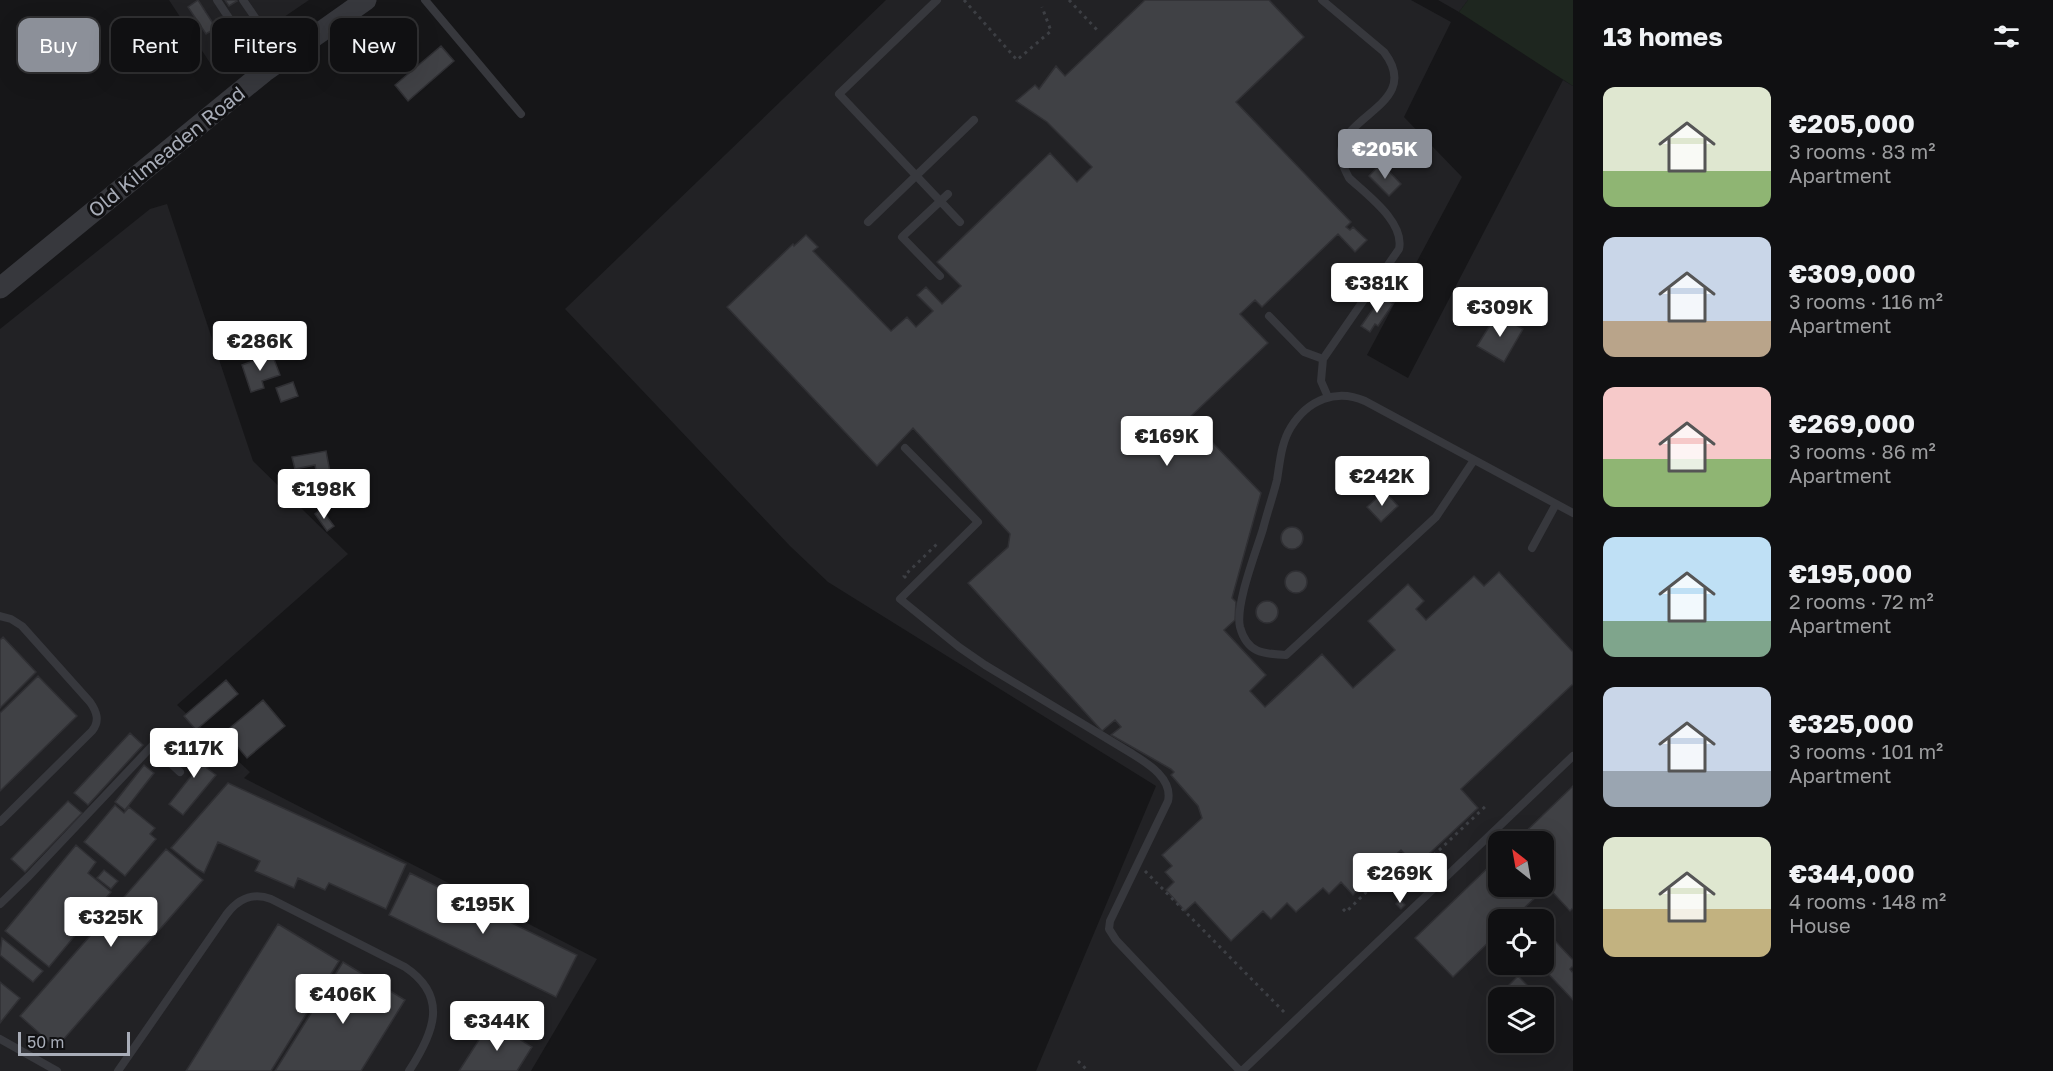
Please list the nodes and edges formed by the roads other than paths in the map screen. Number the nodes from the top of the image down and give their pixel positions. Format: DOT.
graph roads {
  1 [pos="217,0"];
  2 [pos="243,0"];
  3 [pos="366,0"];
  4 [pos="425,0"];
  5 [pos="937,0"];
  6 [pos="1322,0"];
  7 [pos="229,18"];
  8 [pos="255,18"];
  9 [pos="318,34"];
  10 [pos="264,72"];
  11 [pos="521,114"];
  12 [pos="974,120"];
  13 [pos="916,175"];
  14 [pos="948,194"];
  15 [pos="940,201"];
  16 [pos="868,222"];
  17 [pos="960,222"];
  18 [pos="940,276"];
  19 [pos="0,288"];
  20 [pos="1269,316"];
  21 [pos="1323,358"];
  22 [pos="1328,397"];
  23 [pos="905,448"];
  24 [pos="1474,460"];
  25 [pos="1556,504"];
  26 [pos="1573,513"];
  27 [pos="1533,548"];
  28 [pos="0,616"];
  29 [pos="1573,756"];
  30 [pos="180,772"];
  31 [pos="0,822"];
  32 [pos="0,904"];
  33 [pos="0,1039"];
  34 [pos="57,1071"];
  35 [pos="118,1071"];
  36 [pos="409,1071"];
  37 [pos="1241,1071"];
  1 -- 7 [label="lane"];
  2 -- 8 [label="lane"];
  3 -- 9 [label="street, Old Kilmeaden Road"];
  4 -- 11 [label="lane"];
  5 -- 13 [label="lane"];
  6 -- 21 [label="lane"];
  10 -- 19 [label="street, Old Kilmeaden Road"];
  12 -- 13 [label="lane"];
  13 -- 15 [label="lane"];
  13 -- 16 [label="lane"];
  14 -- 15 [label="lane"];
  15 -- 17 [label="lane"];
  15 -- 18 [label="lane"];
  20 -- 21 [label="lane"];
  21 -- 22 [label="lane"];
  22 -- 24 [label="lane"];
  22 -- 24 [label="lane"];
  23 -- 37 [label="lane"];
  24 -- 25 [label="lane"];
  25 -- 26 [label="lane"];
  25 -- 27 [label="lane"];
  28 -- 31 [label="lane"];
  29 -- 37 [label="lane"];
  30 -- 32 [label="lane"];
  33 -- 34 [label="lane"];
  35 -- 36 [label="lane"];
}
